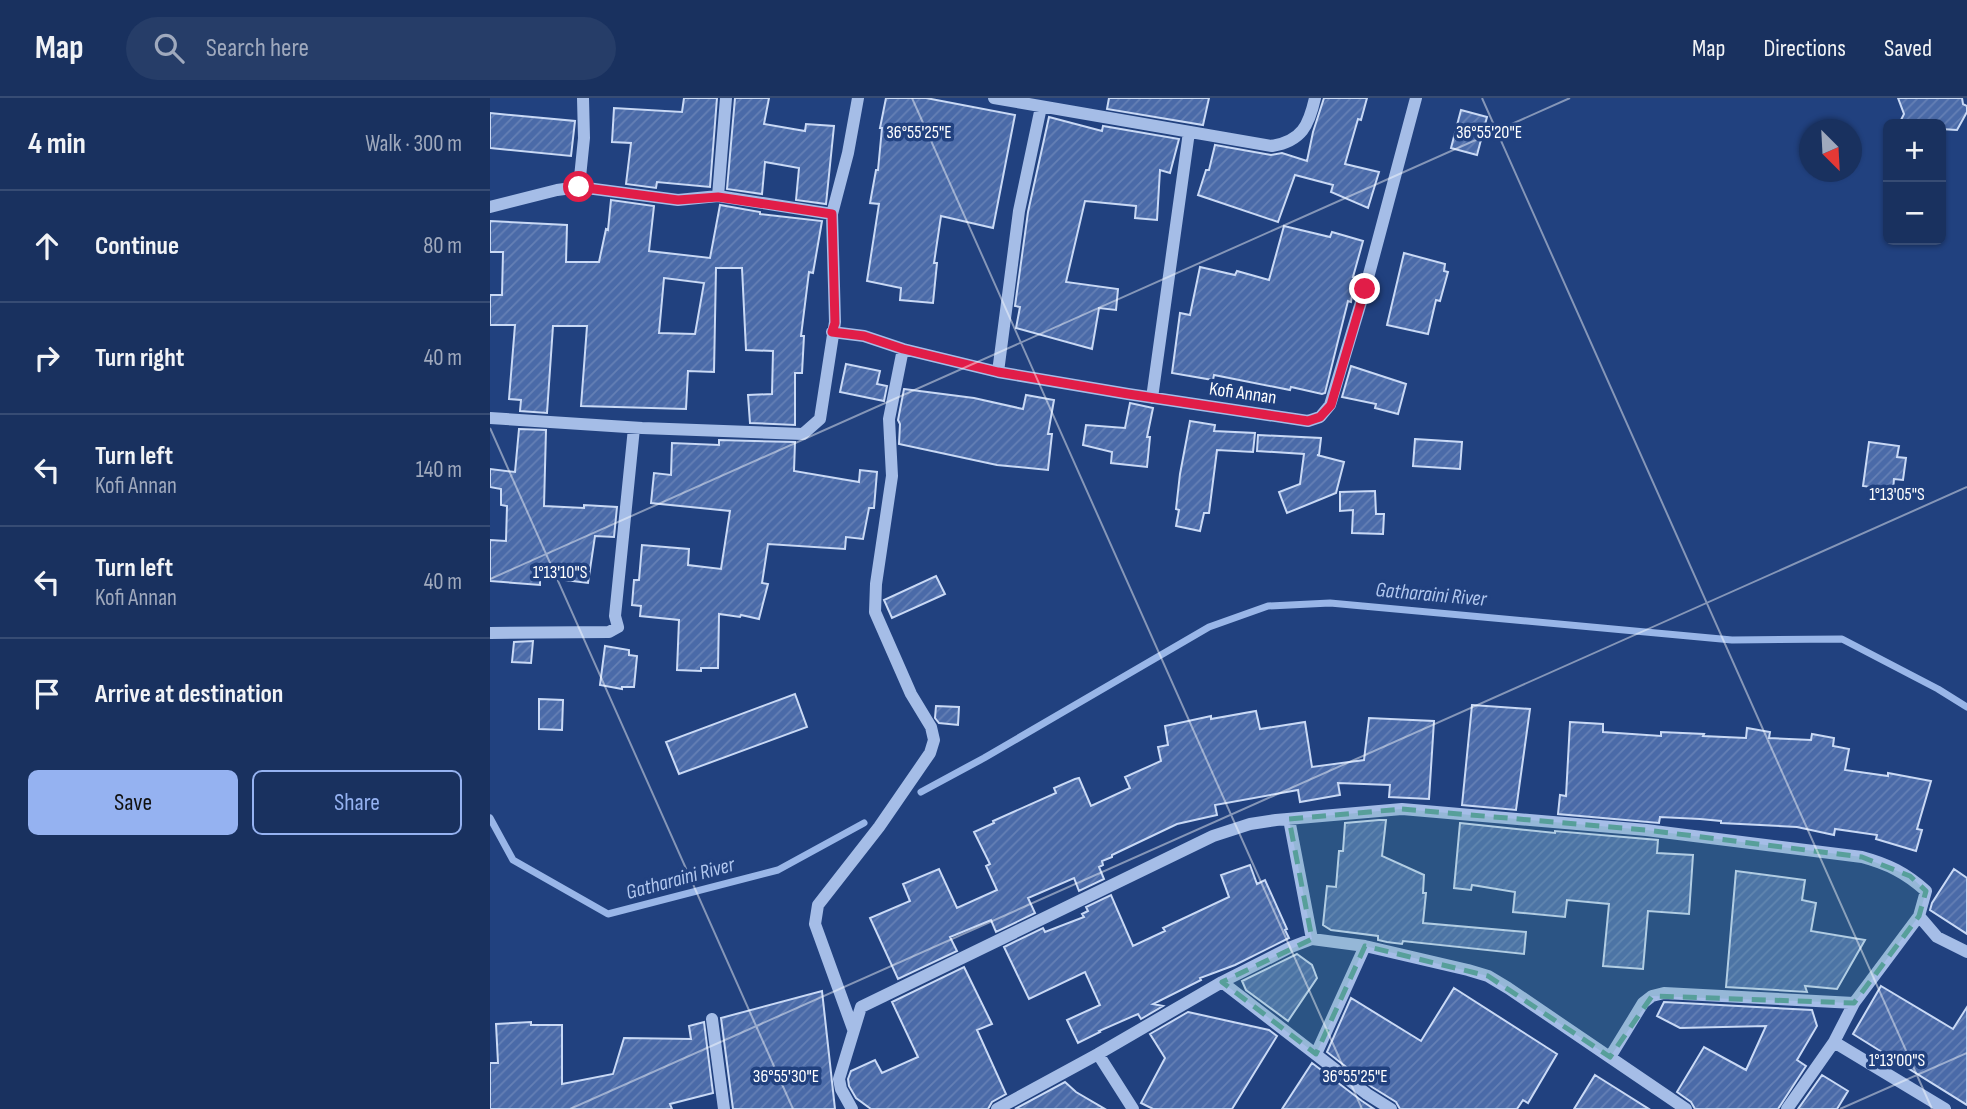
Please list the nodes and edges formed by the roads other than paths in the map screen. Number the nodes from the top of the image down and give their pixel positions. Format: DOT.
graph roads {
  1 [pos="583,98"];
  2 [pos="726,98"];
  3 [pos="858,98"];
  4 [pos="994,98"];
  5 [pos="1315,98"];
  6 [pos="1416,98"];
  7 [pos="1041,107"];
  8 [pos="1189,132"];
  9 [pos="579,187"];
  10 [pos="718,197"];
  11 [pos="490,207"];
  12 [pos="832,214"];
  13 [pos="832,332"];
  14 [pos="903,349"];
  15 [pos="998,372"];
  16 [pos="1152,398"];
  17 [pos="490,418"];
  18 [pos="634,428"];
  19 [pos="490,633"];
  20 [pos="1289,819"];
  21 [pos="1919,916"];
  22 [pos="1312,939"];
  23 [pos="1365,946"];
  24 [pos="1967,952"];
  25 [pos="1222,982"];
  26 [pos="1854,1003"];
  27 [pos="712,1019"];
  28 [pos="853,1029"];
  29 [pos="1834,1042"];
  30 [pos="1316,1054"];
  31 [pos="1098,1055"];
  32 [pos="1610,1057"];
  33 [pos="724,1109"];
  34 [pos="852,1109"];
  35 [pos="997,1109"];
  36 [pos="1133,1109"];
  37 [pos="1391,1109"];
  38 [pos="1686,1109"];
  39 [pos="1787,1109"];
  40 [pos="1945,1109"];
  1 -- 9 [label="street"];
  2 -- 10 [label="street"];
  3 -- 12 [label="street"];
  4 -- 7 [label="street"];
  5 -- 8 [label="street"];
  6 -- 16 [label="street, Kofi Annan"];
  7 -- 8 [label="street"];
  7 -- 15 [label="street"];
  8 -- 16 [label="street"];
  9 -- 10 [label="street"];
  9 -- 11 [label="street"];
  10 -- 12 [label="street"];
  12 -- 13 [label="street"];
  13 -- 14 [label="street, Kofi Annan"];
  13 -- 18 [label="street"];
  14 -- 15 [label="street, Kofi Annan"];
  14 -- 28 [label="street"];
  15 -- 16 [label="street, Kofi Annan"];
  17 -- 18 [label="street"];
  18 -- 19 [label="street"];
  20 -- 21 [label="street"];
  20 -- 22 [label="street"];
  20 -- 28 [label="street"];
  21 -- 24 [label="street"];
  21 -- 26 [label="street"];
  22 -- 23 [label="street"];
  22 -- 25 [label="street"];
  23 -- 30 [label="street"];
  23 -- 32 [label="street"];
  25 -- 30 [label="street"];
  25 -- 31 [label="street"];
  26 -- 29 [label="street"];
  26 -- 32 [label="street"];
  27 -- 33 [label="street"];
  28 -- 34 [label="street"];
  29 -- 39 [label="street"];
  29 -- 40 [label="street"];
  30 -- 37 [label="street"];
  31 -- 35 [label="street"];
  31 -- 36 [label="street"];
  32 -- 38 [label="street"];
}
